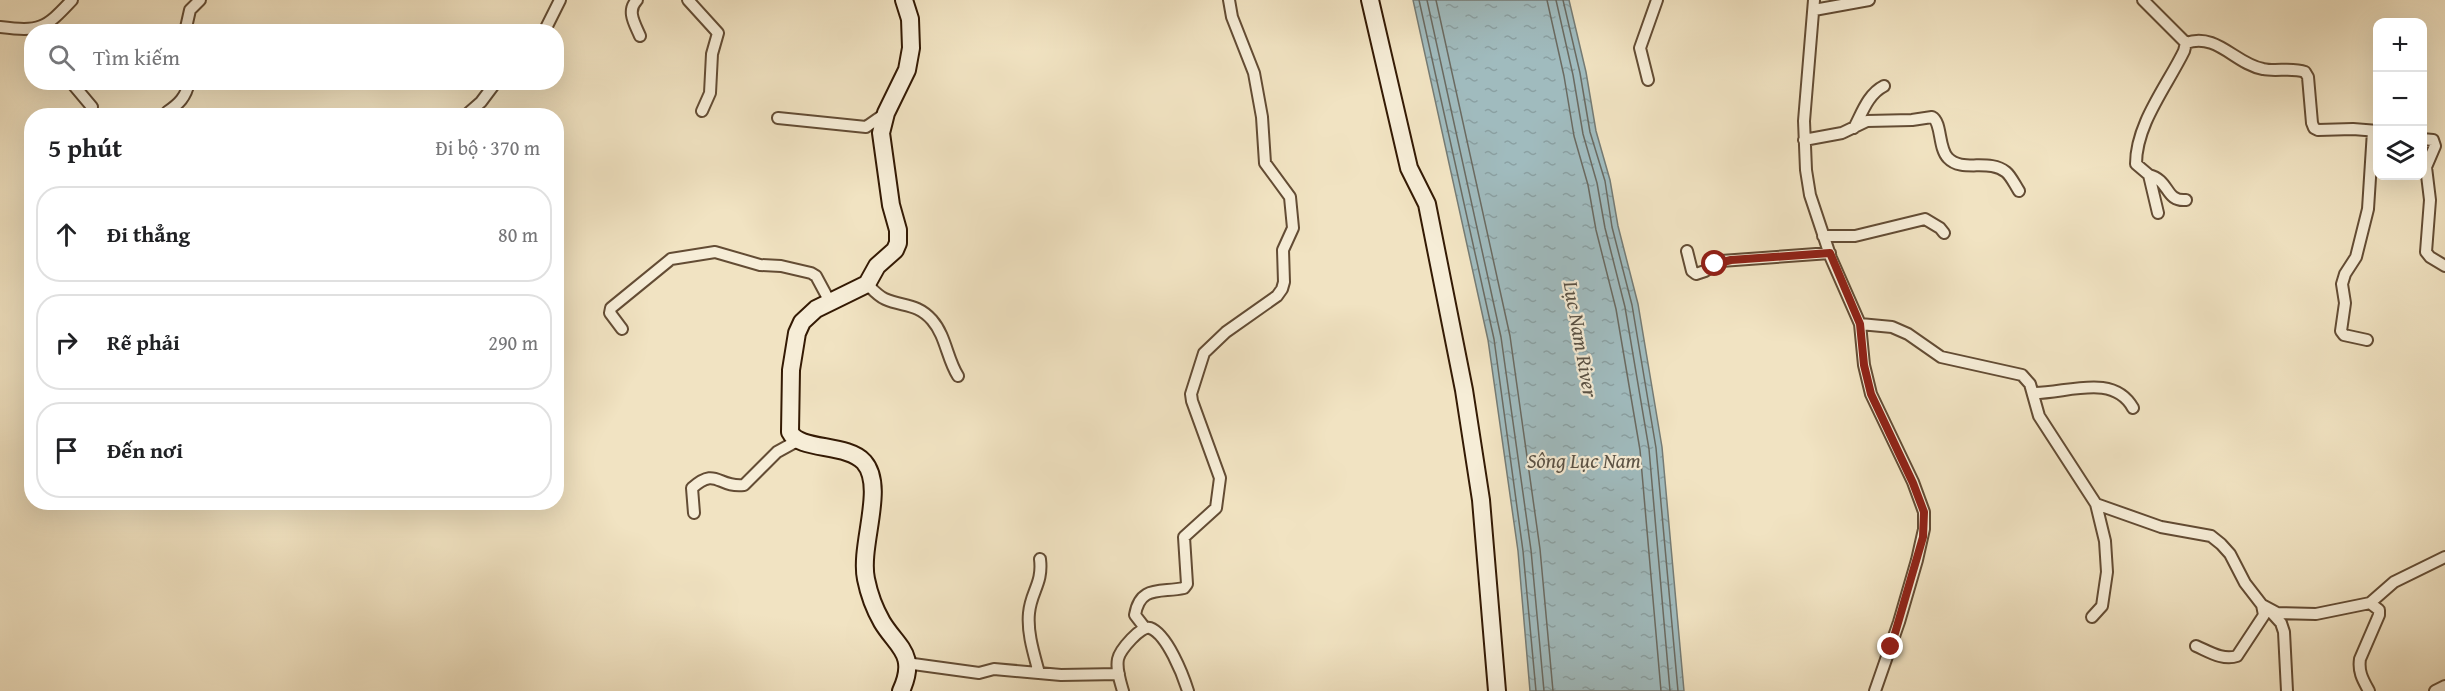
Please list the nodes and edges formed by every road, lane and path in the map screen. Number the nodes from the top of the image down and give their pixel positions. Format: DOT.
graph roads {
  1 [pos="72,0"];
  2 [pos="200,0"];
  3 [pos="560,0"];
  4 [pos="637,0"];
  5 [pos="688,0"];
  6 [pos="904,0"];
  7 [pos="1229,0"];
  8 [pos="1370,0"];
  9 [pos="1658,0"];
  10 [pos="1869,0"];
  11 [pos="2143,0"];
  12 [pos="1814,5"];
  13 [pos="46,24"];
  14 [pos="187,24"];
  15 [pos="548,24"];
  16 [pos="0,27"];
  17 [pos="24,29"];
  18 [pos="640,36"];
  19 [pos="2186,43"];
  20 [pos="1648,80"];
  21 [pos="1884,86"];
  22 [pos="78,90"];
  23 [pos="187,90"];
  24 [pos="490,90"];
  25 [pos="92,107"];
  26 [pos="173,108"];
  27 [pos="474,108"];
  28 [pos="702,111"];
  29 [pos="886,113"];
  30 [pos="778,118"];
  31 [pos="1854,128"];
  32 [pos="2373,131"];
  33 [pos="2428,139"];
  34 [pos="1804,140"];
  35 [pos="2445,143"];
  36 [pos="2373,154"];
  37 [pos="2150,175"];
  38 [pos="2019,191"];
  39 [pos="2186,200"];
  40 [pos="2158,213"];
  41 [pos="1944,233"];
  42 [pos="1823,236"];
  43 [pos="1687,251"];
  44 [pos="1830,253"];
  45 [pos="2445,266"];
  46 [pos="867,284"];
  47 [pos="830,302"];
  48 [pos="1860,324"];
  49 [pos="622,329"];
  50 [pos="2367,340"];
  51 [pos="958,376"];
  52 [pos="2033,393"];
  53 [pos="2133,408"];
  54 [pos="797,441"];
  55 [pos="2096,504"];
  56 [pos="694,513"];
  57 [pos="2445,557"];
  58 [pos="1040,559"];
  59 [pos="2370,603"];
  60 [pos="2266,608"];
  61 [pos="2092,617"];
  62 [pos="1145,628"];
  63 [pos="2196,646"];
  64 [pos="906,663"];
  65 [pos="1039,673"];
  66 [pos="1119,674"];
  67 [pos="2445,686"];
  68 [pos="901,691"];
  69 [pos="1123,691"];
  70 [pos="1188,691"];
  71 [pos="1497,691"];
  72 [pos="1875,691"];
  73 [pos="2287,691"];
  74 [pos="2369,691"];
  75 [pos="2435,691"];
  1 -- 13 [label="street"];
  2 -- 14 [label="street"];
  3 -- 15 [label="street"];
  4 -- 18 [label="street"];
  5 -- 28 [label="street"];
  6 -- 29 [label="street"];
  7 -- 62 [label="street"];
  8 -- 71 [label="street"];
  9 -- 20 [label="street"];
  10 -- 12 [label="street"];
  11 -- 19 [label="street"];
  12 -- 34 [label="street"];
  16 -- 17 [label="street"];
  19 -- 32 [label="street"];
  19 -- 37 [label="street"];
  21 -- 31 [label="street"];
  22 -- 25 [label="street"];
  23 -- 26 [label="street"];
  24 -- 27 [label="street"];
  29 -- 30 [label="street"];
  29 -- 46 [label="street"];
  31 -- 34 [label="street"];
  31 -- 38 [label="street"];
  33 -- 35 [label="street"];
  33 -- 45 [label="street"];
  34 -- 42 [label="street"];
  36 -- 50 [label="street"];
  37 -- 39 [label="street"];
  37 -- 40 [label="street"];
  41 -- 42 [label="street"];
  42 -- 44 [label="street"];
  43 -- 44 [label="street"];
  44 -- 48 [label="street"];
  46 -- 47 [label="street"];
  46 -- 51 [label="street"];
  47 -- 49 [label="street"];
  47 -- 54 [label="street"];
  48 -- 52 [label="street"];
  48 -- 72 [label="street"];
  52 -- 53 [label="street"];
  52 -- 55 [label="street"];
  54 -- 56 [label="street"];
  54 -- 64 [label="street"];
  55 -- 60 [label="street"];
  55 -- 61 [label="street"];
  57 -- 59 [label="street"];
  58 -- 65 [label="street"];
  59 -- 60 [label="street"];
  59 -- 74 [label="street"];
  60 -- 63 [label="street"];
  60 -- 73 [label="street"];
  62 -- 66 [label="street"];
  62 -- 70 [label="street"];
  64 -- 65 [label="street"];
  64 -- 68 [label="street"];
  65 -- 66 [label="street"];
  66 -- 69 [label="street"];
  67 -- 75 [label="street"];
}
